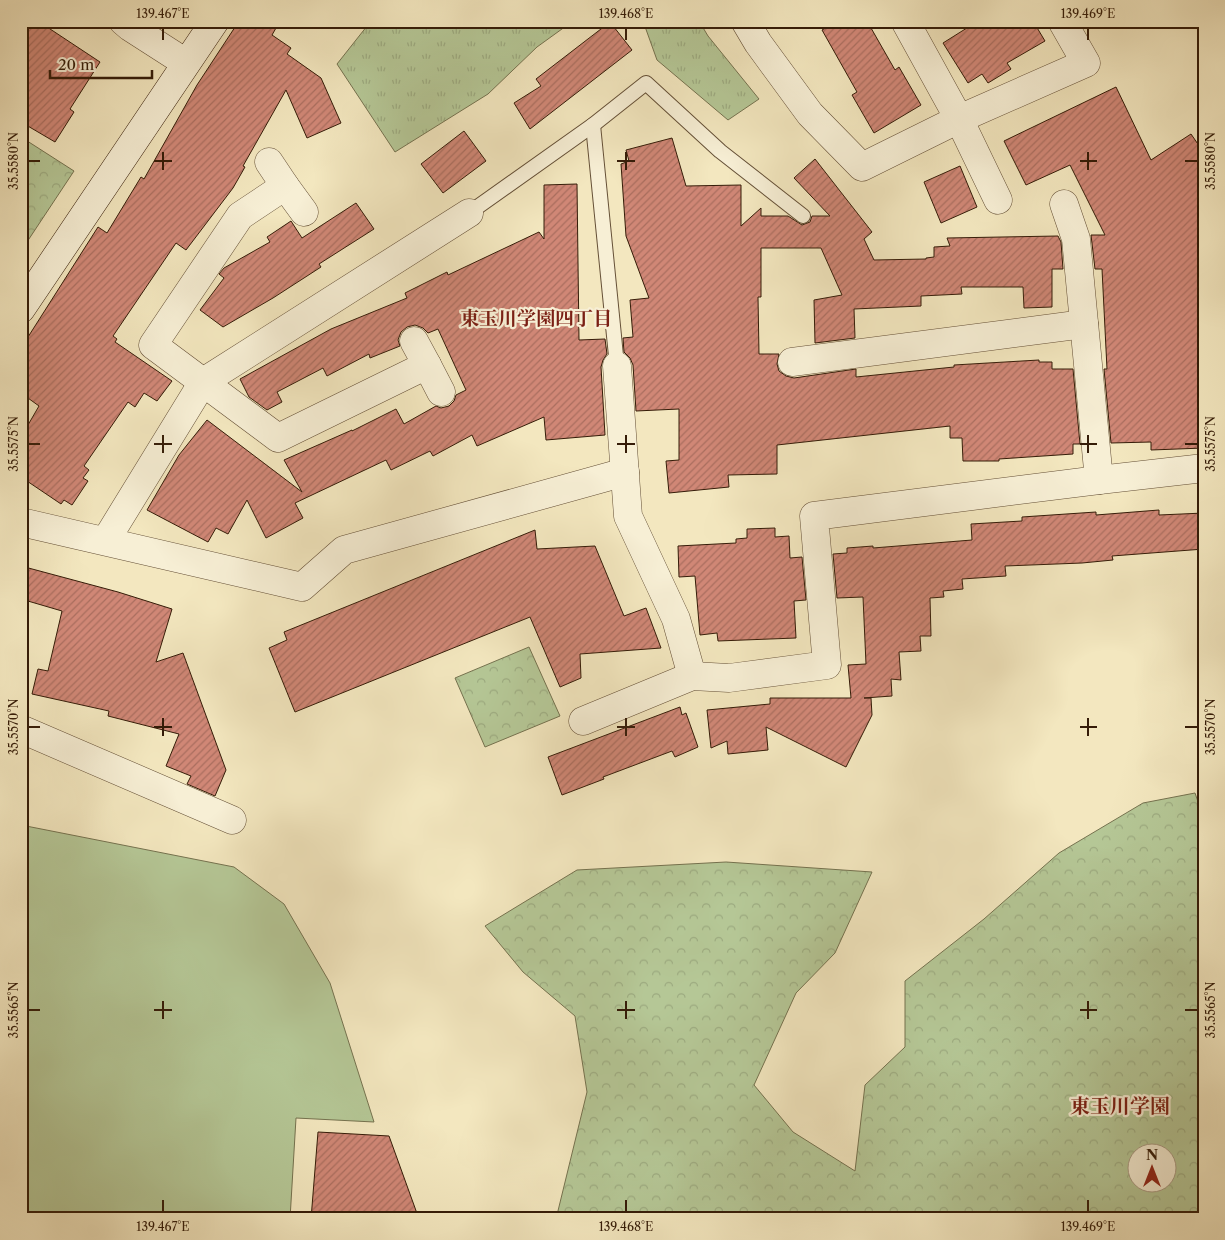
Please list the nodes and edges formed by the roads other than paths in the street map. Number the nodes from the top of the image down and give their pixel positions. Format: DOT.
graph roads {
  1 [pos="124,21"];
  2 [pos="214,21"];
  3 [pos="745,21"];
  4 [pos="904,21"];
  5 [pos="1062,21"];
  6 [pos="186,64"];
  7 [pos="959,119"];
  8 [pos="592,125"];
  9 [pos="269,162"];
  10 [pos="285,186"];
  11 [pos="998,200"];
  12 [pos="1064,204"];
  13 [pos="304,212"];
  14 [pos="468,214"];
  15 [pos="802,216"];
  16 [pos="21,309"];
  17 [pos="1084,324"];
  18 [pos="414,341"];
  19 [pos="792,362"];
  20 [pos="427,365"];
  21 [pos="617,366"];
  22 [pos="203,382"];
  23 [pos="441,392"];
  24 [pos="1204,468"];
  25 [pos="625,472"];
  26 [pos="1099,480"];
  27 [pos="21,522"];
  28 [pos="106,540"];
  29 [pos="692,676"];
  30 [pos="583,721"];
  31 [pos="21,729"];
  32 [pos="232,820"];
  1 -- 6 [label="street"];
  2 -- 6 [label="street"];
  3 -- 7 [label="street"];
  4 -- 7 [label="street"];
  5 -- 7 [label="street"];
  6 -- 16 [label="street"];
  7 -- 11 [label="street"];
  8 -- 14 [label="lane"];
  8 -- 15 [label="lane"];
  8 -- 21 [label="lane"];
  9 -- 10 [label="street"];
  10 -- 13 [label="street"];
  10 -- 22 [label="street"];
  12 -- 17 [label="street"];
  14 -- 22 [label="street"];
  17 -- 19 [label="street"];
  17 -- 26 [label="street"];
  18 -- 20 [label="street"];
  20 -- 22 [label="street"];
  20 -- 23 [label="street"];
  21 -- 25 [label="street"];
  22 -- 28 [label="street"];
  24 -- 26 [label="street"];
  25 -- 28 [label="street"];
  25 -- 29 [label="street"];
  26 -- 29 [label="street"];
  27 -- 28 [label="street"];
  29 -- 30 [label="street"];
  31 -- 32 [label="street"];
}
